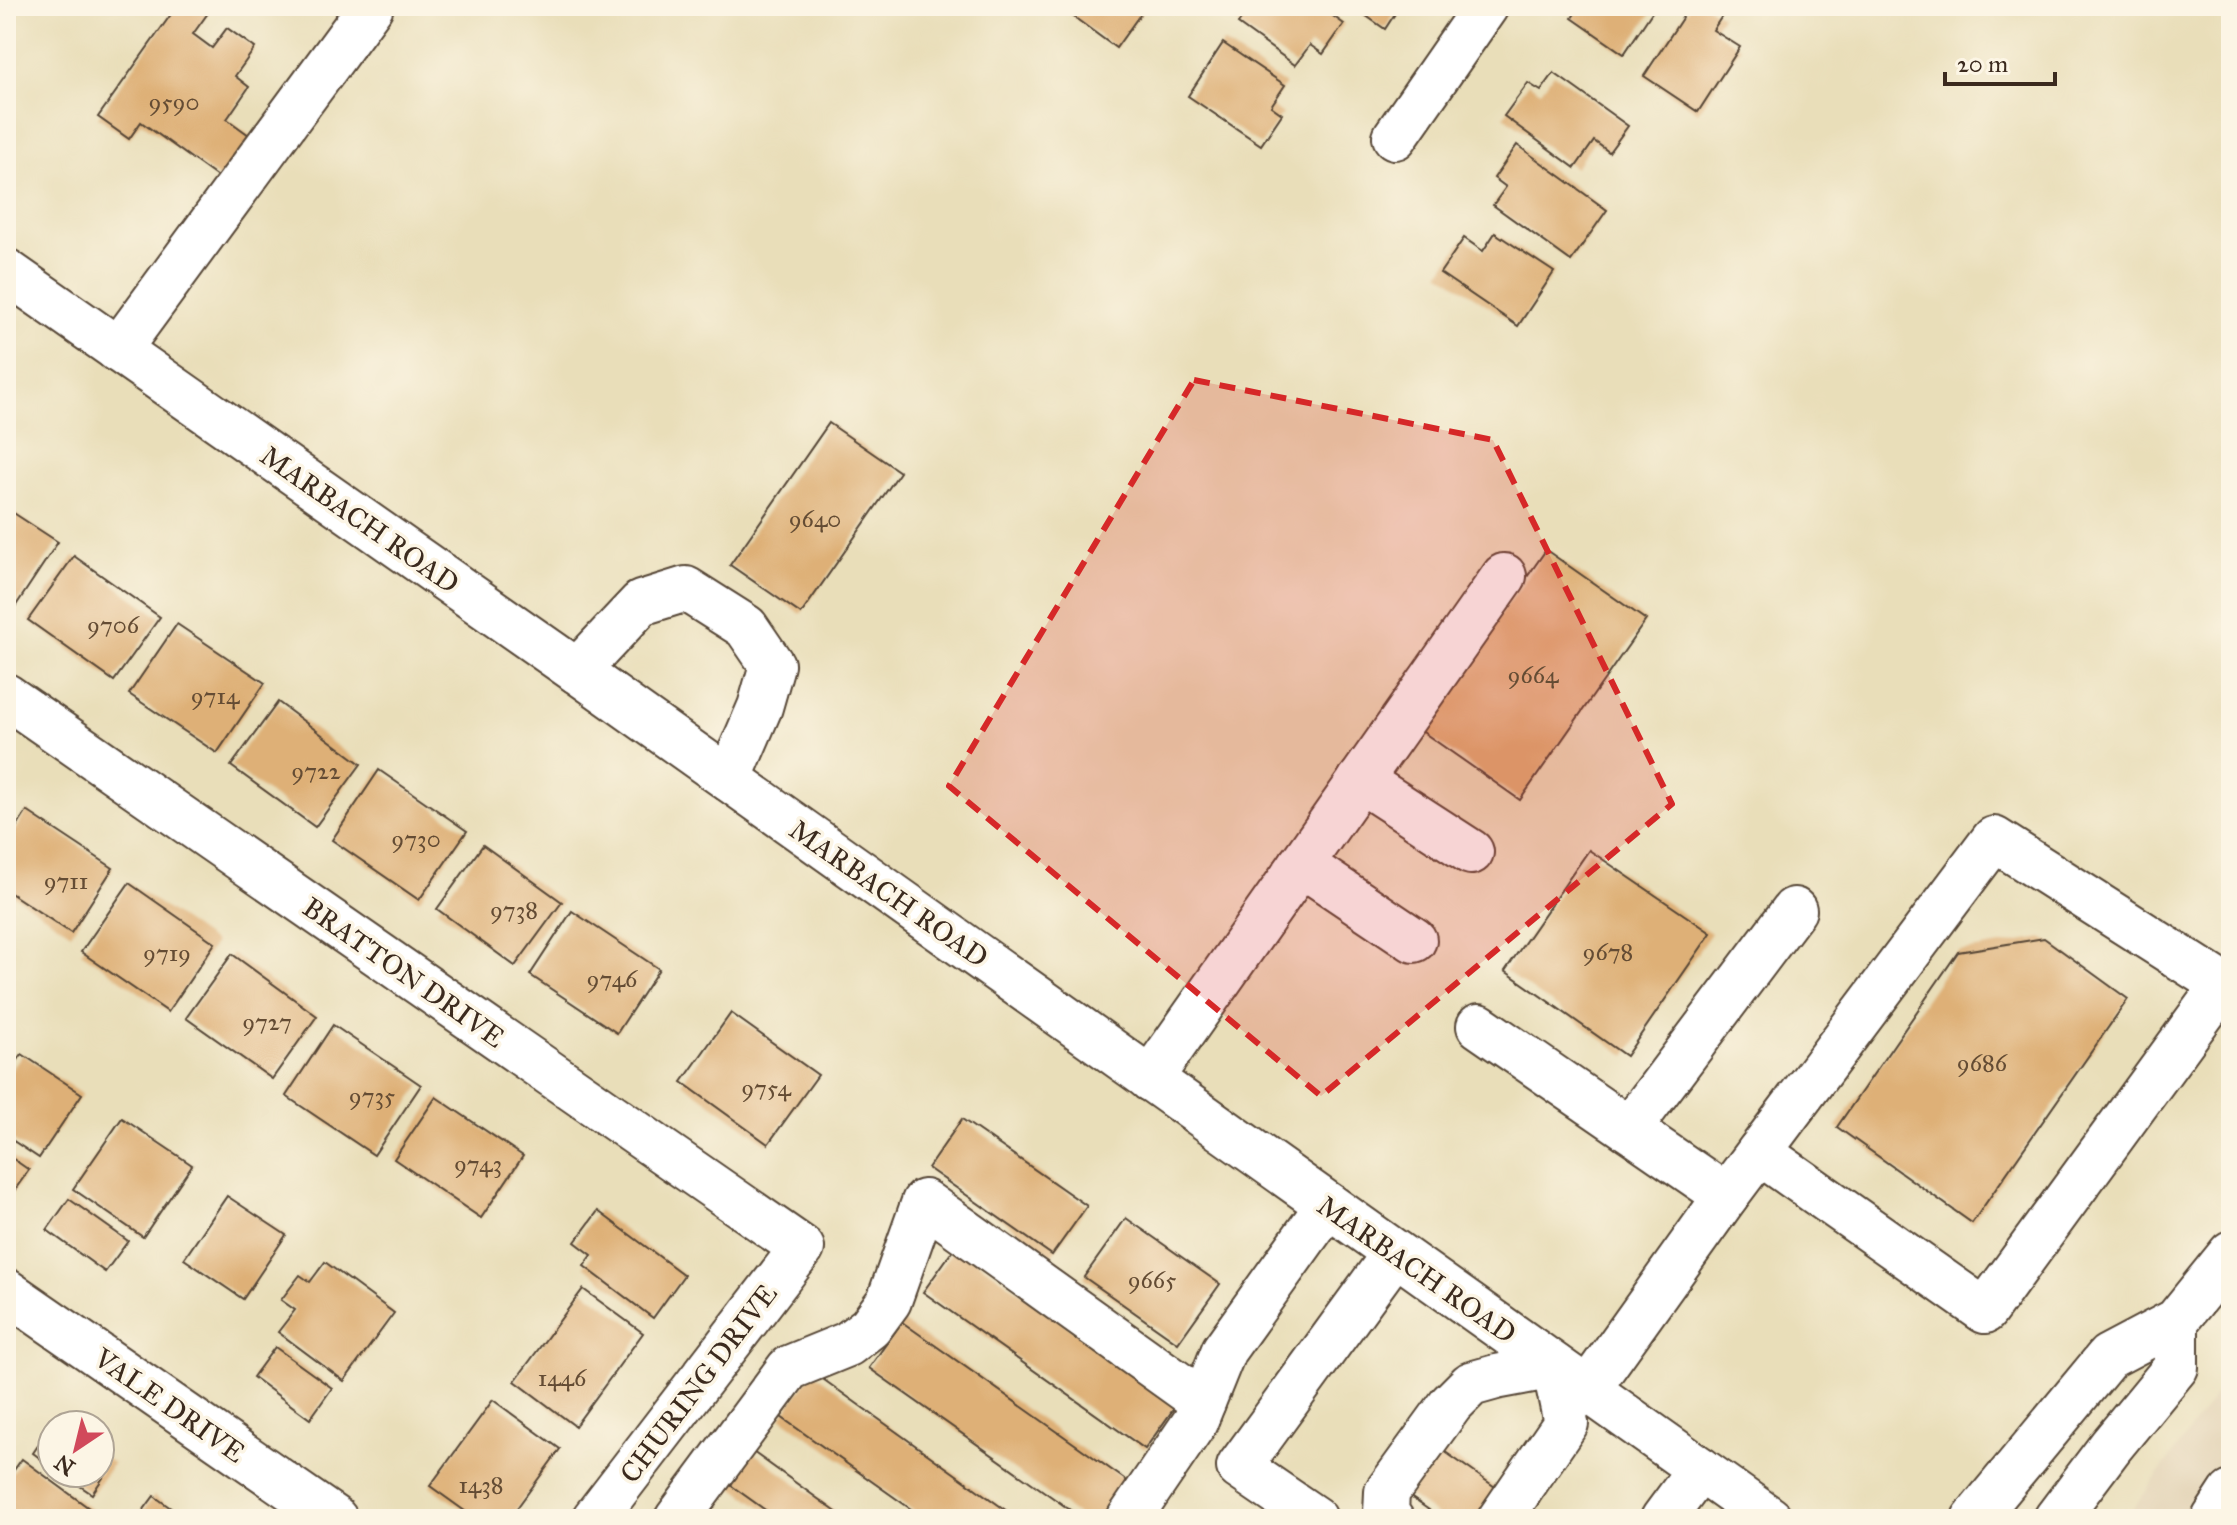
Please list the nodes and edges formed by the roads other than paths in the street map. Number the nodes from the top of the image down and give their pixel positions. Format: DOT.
graph roads {
  1 [pos="371,6"];
  2 [pos="1486,6"];
  3 [pos="1395,137"];
  4 [pos="6,271"];
  5 [pos="118,350"];
  6 [pos="1504,576"];
  7 [pos="577,671"];
  8 [pos="6,696"];
  9 [pos="729,779"];
  10 [pos="1360,780"];
  11 [pos="1471,852"];
  12 [pos="1301,864"];
  13 [pos="1794,910"];
  14 [pos="1414,940"];
  15 [pos="2227,987"];
  16 [pos="1479,1026"];
  17 [pos="1150,1079"];
  18 [pos="1629,1129"];
  19 [pos="1759,1152"];
  20 [pos="1726,1196"];
  21 [pos="1328,1205"];
  22 [pos="802,1248"];
  23 [pos="1395,1253"];
  24 [pos="2231,1253"];
  25 [pos="6,1291"];
  26 [pos="2176,1321"];
  27 [pos="1571,1378"];
  28 [pos="1203,1402"];
  29 [pos="1700,1469"];
  30 [pos="2231,1493"];
  31 [pos="1382,1517"];
  32 [pos="335,1519"];
  33 [pos="594,1519"];
  34 [pos="677,1519"];
  35 [pos="1129,1519"];
  36 [pos="1315,1519"];
  37 [pos="1500,1519"];
  38 [pos="1663,1519"];
  39 [pos="1770,1519"];
  40 [pos="1974,1519"];
  41 [pos="2056,1519"];
  42 [pos="2214,1519"];
  1 -- 5 [label="street"];
  2 -- 3 [label="street"];
  4 -- 5 [label="street, MARBACH ROAD"];
  5 -- 7 [label="street, MARBACH ROAD"];
  6 -- 10 [label="street"];
  7 -- 9 [label="street, MARBACH ROAD"];
  7 -- 9 [label="street"];
  8 -- 22 [label="street, BRATTON DRIVE"];
  9 -- 17 [label="street, MARBACH ROAD"];
  10 -- 11 [label="street"];
  10 -- 12 [label="street"];
  12 -- 14 [label="street"];
  12 -- 17 [label="street"];
  13 -- 18 [label="street"];
  15 -- 19 [label="street"];
  15 -- 19 [label="street"];
  16 -- 18 [label="street"];
  17 -- 21 [label="street, MARBACH ROAD"];
  18 -- 20 [label="street"];
  19 -- 20 [label="street"];
  20 -- 27 [label="street"];
  21 -- 23 [label="street, MARBACH ROAD"];
  21 -- 28 [label="street"];
  22 -- 33 [label="street, CHURING DRIVE"];
  23 -- 27 [label="street, MARBACH ROAD"];
  23 -- 36 [label="street"];
  24 -- 26 [label="street"];
  25 -- 32 [label="street, VALE DRIVE"];
  26 -- 40 [label="street"];
  26 -- 41 [label="street"];
  27 -- 29 [label="street, MARBACH ROAD"];
  27 -- 31 [label="street"];
  27 -- 37 [label="street"];
  28 -- 34 [label="street"];
  28 -- 35 [label="street"];
  29 -- 38 [label="street"];
  29 -- 39 [label="street, MARBACH ROAD"];
  30 -- 42 [label="street"];
}
